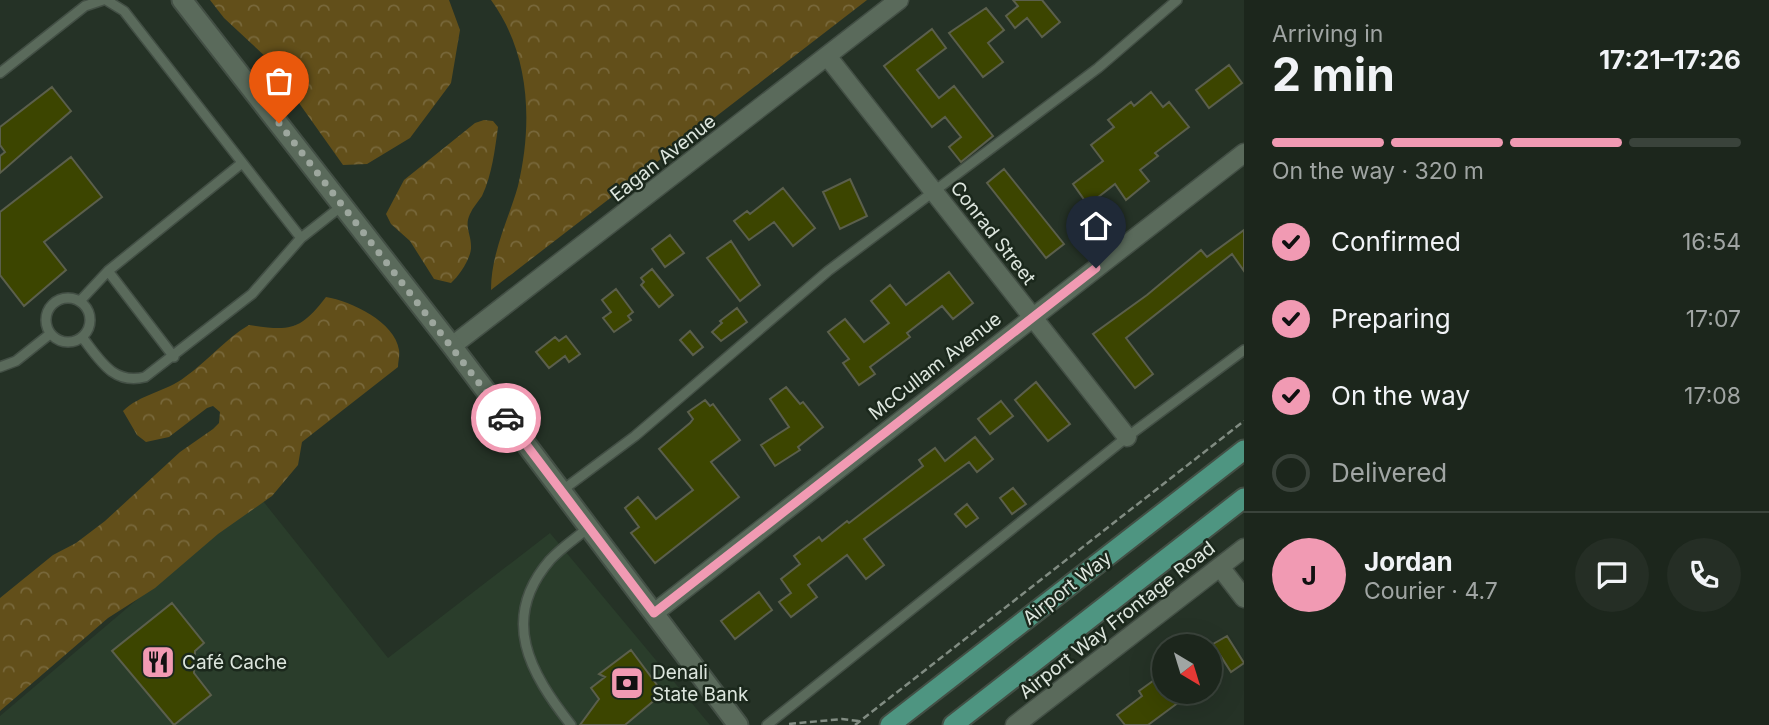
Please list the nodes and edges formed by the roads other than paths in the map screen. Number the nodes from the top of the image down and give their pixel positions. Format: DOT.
graph roads {
  1 [pos="104,0"];
  2 [pos="183,0"];
  3 [pos="899,0"];
  4 [pos="1177,0"];
  5 [pos="827,56"];
  6 [pos="0,73"];
  7 [pos="1244,153"];
  8 [pos="242,163"];
  9 [pos="934,192"];
  10 [pos="343,205"];
  11 [pos="301,237"];
  12 [pos="108,271"];
  13 [pos="80,301"];
  14 [pos="1032,317"];
  15 [pos="50,334"];
  16 [pos="82,337"];
  17 [pos="452,346"];
  18 [pos="1244,350"];
  19 [pos="174,357"];
  20 [pos="0,367"];
  21 [pos="1126,437"];
  22 [pos="1244,450"];
  23 [pos="560,492"];
  24 [pos="1244,498"];
  25 [pos="588,528"];
  26 [pos="1244,548"];
  27 [pos="1220,567"];
  28 [pos="1244,598"];
  29 [pos="654,613"];
  30 [pos="571,725"];
  31 [pos="738,725"];
  32 [pos="767,725"];
  33 [pos="890,725"];
  34 [pos="953,725"];
  35 [pos="1015,725"];
  1 -- 6 [label="lane"];
  1 -- 8 [label="lane"];
  2 -- 10 [label="street"];
  3 -- 5 [label="street, Eagan Avenue"];
  4 -- 9 [label="lane"];
  5 -- 9 [label="street, Conrad Street"];
  5 -- 17 [label="street, Eagan Avenue"];
  7 -- 14 [label="street, McCullam Avenue"];
  8 -- 11 [label="lane"];
  8 -- 12 [label="lane"];
  9 -- 14 [label="street, Conrad Street"];
  9 -- 23 [label="lane"];
  10 -- 11 [label="lane"];
  10 -- 17 [label="street"];
  11 -- 19 [label="lane"];
  12 -- 13 [label="lane"];
  12 -- 19 [label="lane"];
  13 -- 15 [label="lane"];
  13 -- 16 [label="lane"];
  14 -- 21 [label="street, Conrad Street"];
  14 -- 29 [label="street, McCullam Avenue"];
  15 -- 16 [label="lane"];
  15 -- 20 [label="lane"];
  16 -- 19 [label="lane"];
  17 -- 23 [label="street"];
  18 -- 21 [label="lane"];
  21 -- 32 [label="lane"];
  22 -- 33 [label="main road, Airport Way"];
  23 -- 25 [label="street"];
  24 -- 34 [label="main road, Airport Way"];
  25 -- 29 [label="street"];
  25 -- 30 [label="lane"];
  26 -- 27 [label="street, Airport Way Frontage Road"];
  27 -- 28 [label="street"];
  27 -- 35 [label="street, Airport Way Frontage Road"];
  29 -- 31 [label="street"];
}
